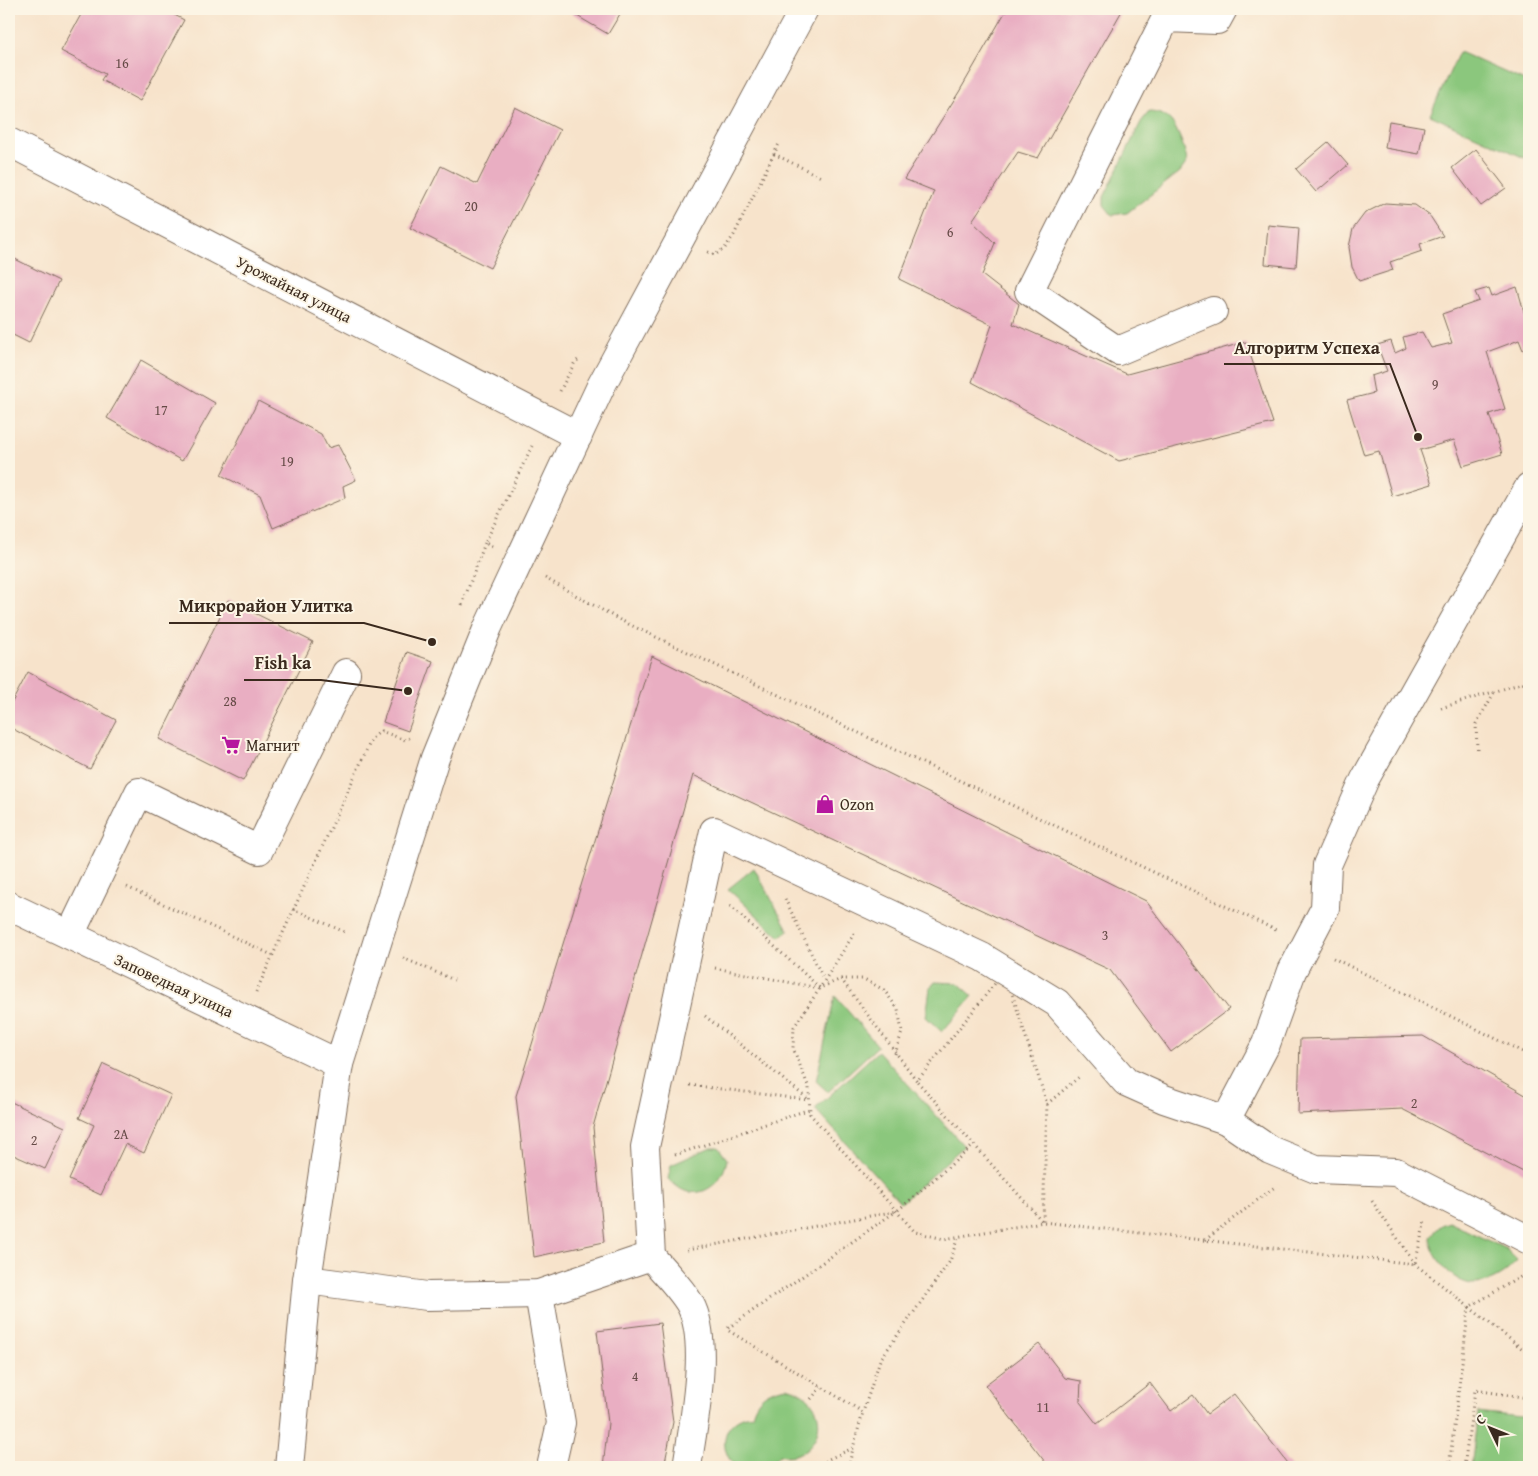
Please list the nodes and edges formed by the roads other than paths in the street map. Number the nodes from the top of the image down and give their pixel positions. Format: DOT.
graph roads {
  1 [pos="804,9"];
  2 [pos="1223,9"];
  3 [pos="9,142"];
  4 [pos="1213,311"];
  5 [pos="578,436"];
  6 [pos="1529,487"];
  7 [pos="346,673"];
  8 [pos="9,906"];
  9 [pos="70,935"];
  10 [pos="339,1064"];
  11 [pos="1226,1120"];
  12 [pos="1529,1240"];
  13 [pos="651,1256"];
  14 [pos="307,1280"];
  15 [pos="539,1294"];
  16 [pos="291,1466"];
  17 [pos="551,1467"];
  18 [pos="687,1467"];
  1 -- 5 [label="street"];
  2 -- 4 [label="street"];
  3 -- 5 [label="street, Урожайная улица"];
  5 -- 10 [label="street"];
  6 -- 11 [label="street"];
  7 -- 9 [label="street"];
  8 -- 9 [label="street, Заповедная улица"];
  9 -- 10 [label="street, Заповедная улица"];
  10 -- 14 [label="street"];
  11 -- 12 [label="street"];
  11 -- 13 [label="street"];
  13 -- 15 [label="street"];
  13 -- 18 [label="street"];
  14 -- 15 [label="street"];
  14 -- 16 [label="street"];
  15 -- 17 [label="street"];
}
